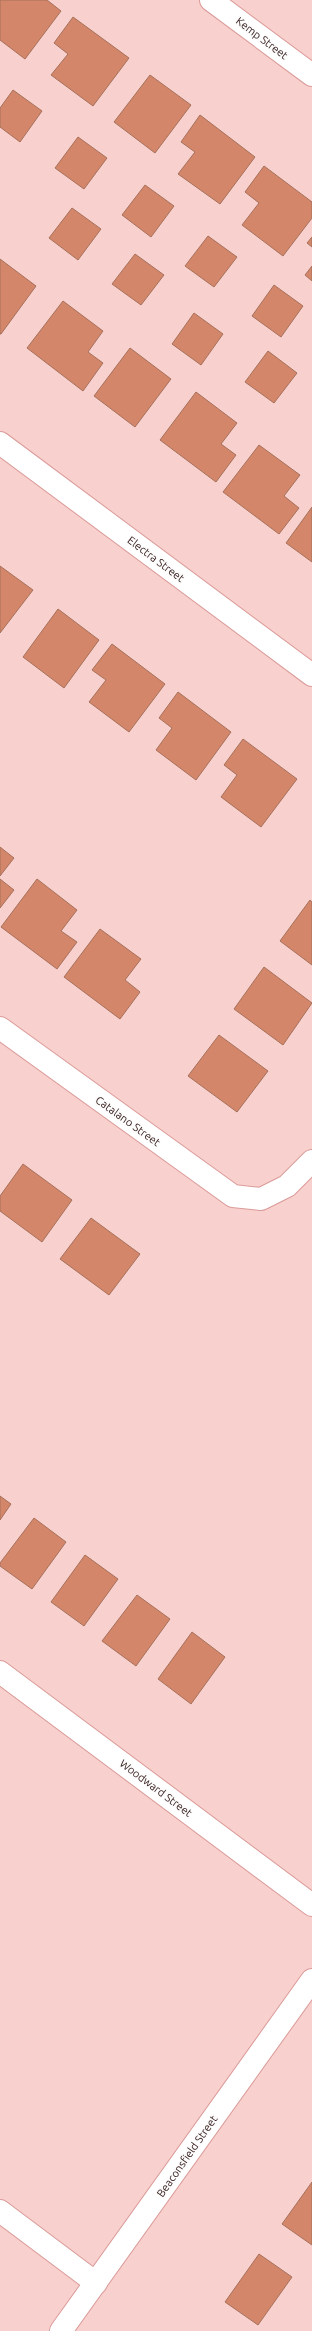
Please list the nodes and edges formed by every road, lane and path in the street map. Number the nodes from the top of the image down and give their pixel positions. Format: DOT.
graph roads {
  1 [pos="211,0"];
  2 [pos="312,75"];
  3 [pos="0,443"];
  4 [pos="312,675"];
  5 [pos="0,1028"];
  6 [pos="312,1161"];
  7 [pos="0,1672"];
  8 [pos="312,1905"];
  9 [pos="312,1980"];
  10 [pos="0,2212"];
  11 [pos="96,2283"];
  12 [pos="61,2331"];
  1 -- 2 [label="street, Kemp Street"];
  3 -- 4 [label="street, Electra Street"];
  5 -- 6 [label="street, Catalano Street"];
  7 -- 8 [label="street, Woodward Street"];
  9 -- 11 [label="street, Beaconsfield Street"];
  10 -- 11 [label="street"];
  11 -- 12 [label="street, Beaconsfield Street"];
}
